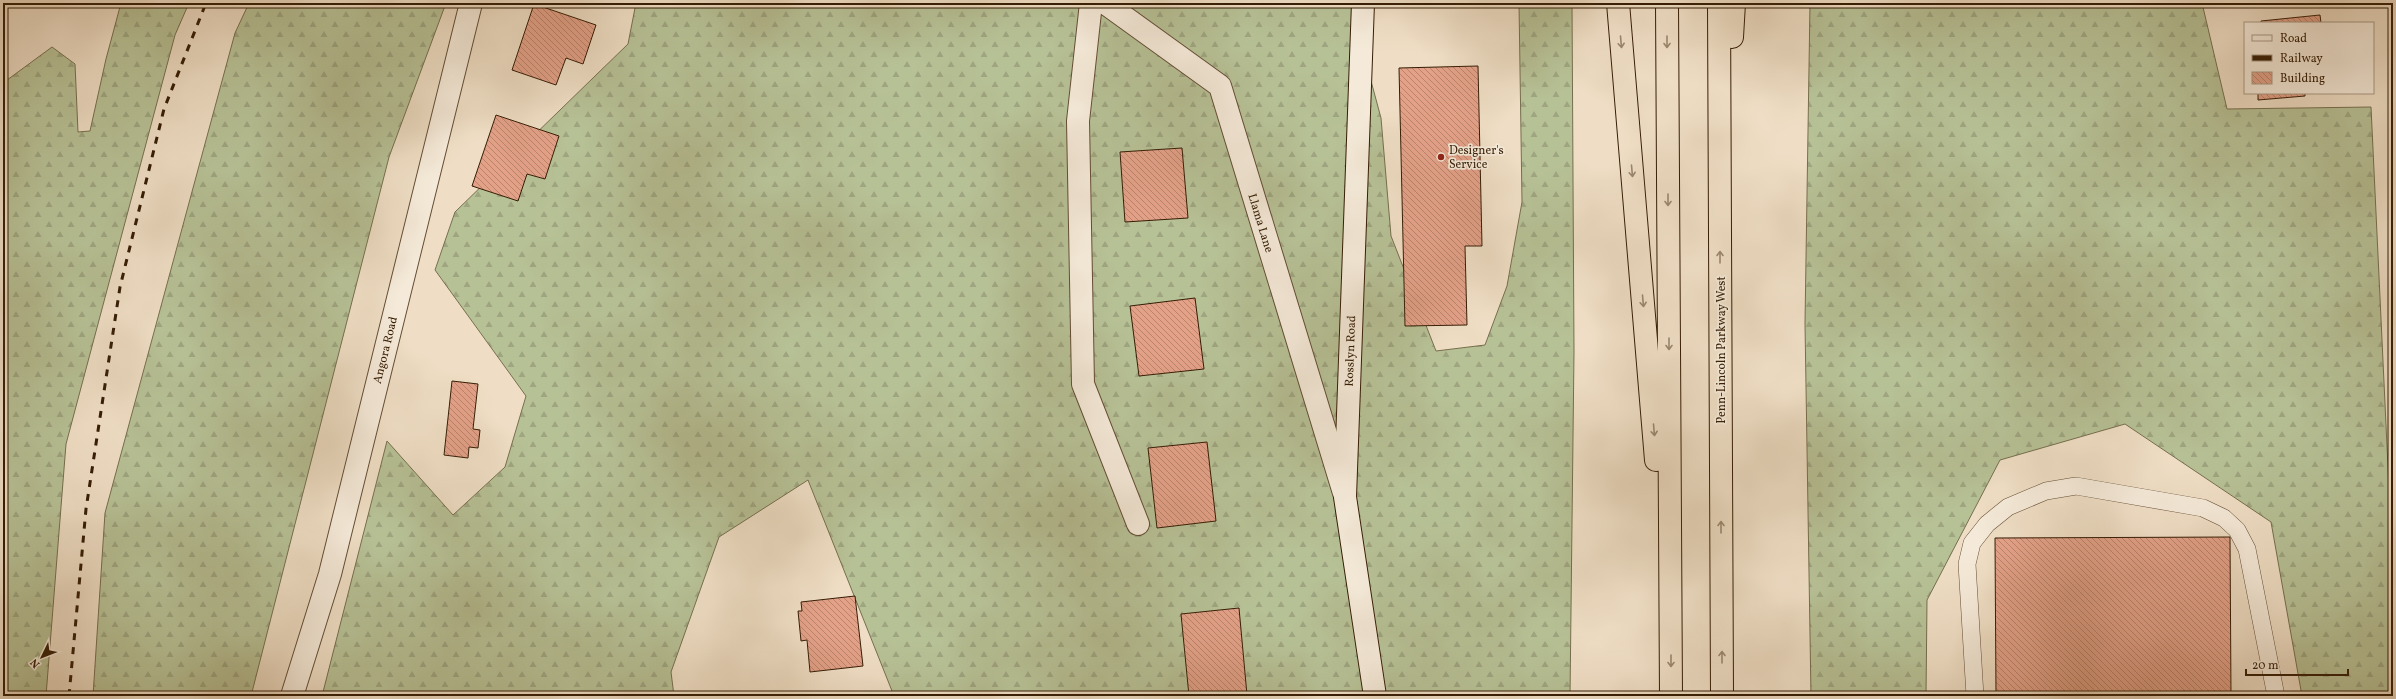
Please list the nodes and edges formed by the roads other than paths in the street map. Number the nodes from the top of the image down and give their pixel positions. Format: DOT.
graph roads {
  1 [pos="471,3"];
  2 [pos="1091,3"];
  3 [pos="1105,3"];
  4 [pos="1363,3"];
  5 [pos="1618,3"];
  6 [pos="1667,3"];
  7 [pos="1719,3"];
  8 [pos="1734,3"];
  9 [pos="1720,186"];
  10 [pos="1345,496"];
  11 [pos="1138,524"];
  12 [pos="1670,627"];
  13 [pos="292,696"];
  14 [pos="1375,696"];
  15 [pos="1671,696"];
  16 [pos="1722,696"];
  17 [pos="1975,696"];
  18 [pos="2276,696"];
  1 -- 13 [label="street, Angora Road"];
  2 -- 11 [label="street"];
  3 -- 10 [label="street, Llama Lane"];
  4 -- 10 [label="street, Rosslyn Road"];
  5 -- 12 [label="highway, one-way"];
  6 -- 12 [label="highway, one-way"];
  7 -- 9 [label="highway, Penn-Lincoln Parkway West"];
  8 -- 9 [label="highway"];
  16 -- 9 [label="highway, Penn-Lincoln Parkway West, one-way"];
  10 -- 14 [label="street, Rosslyn Road"];
  12 -- 15 [label="highway, one-way"];
  17 -- 18 [label="lane"];
}
